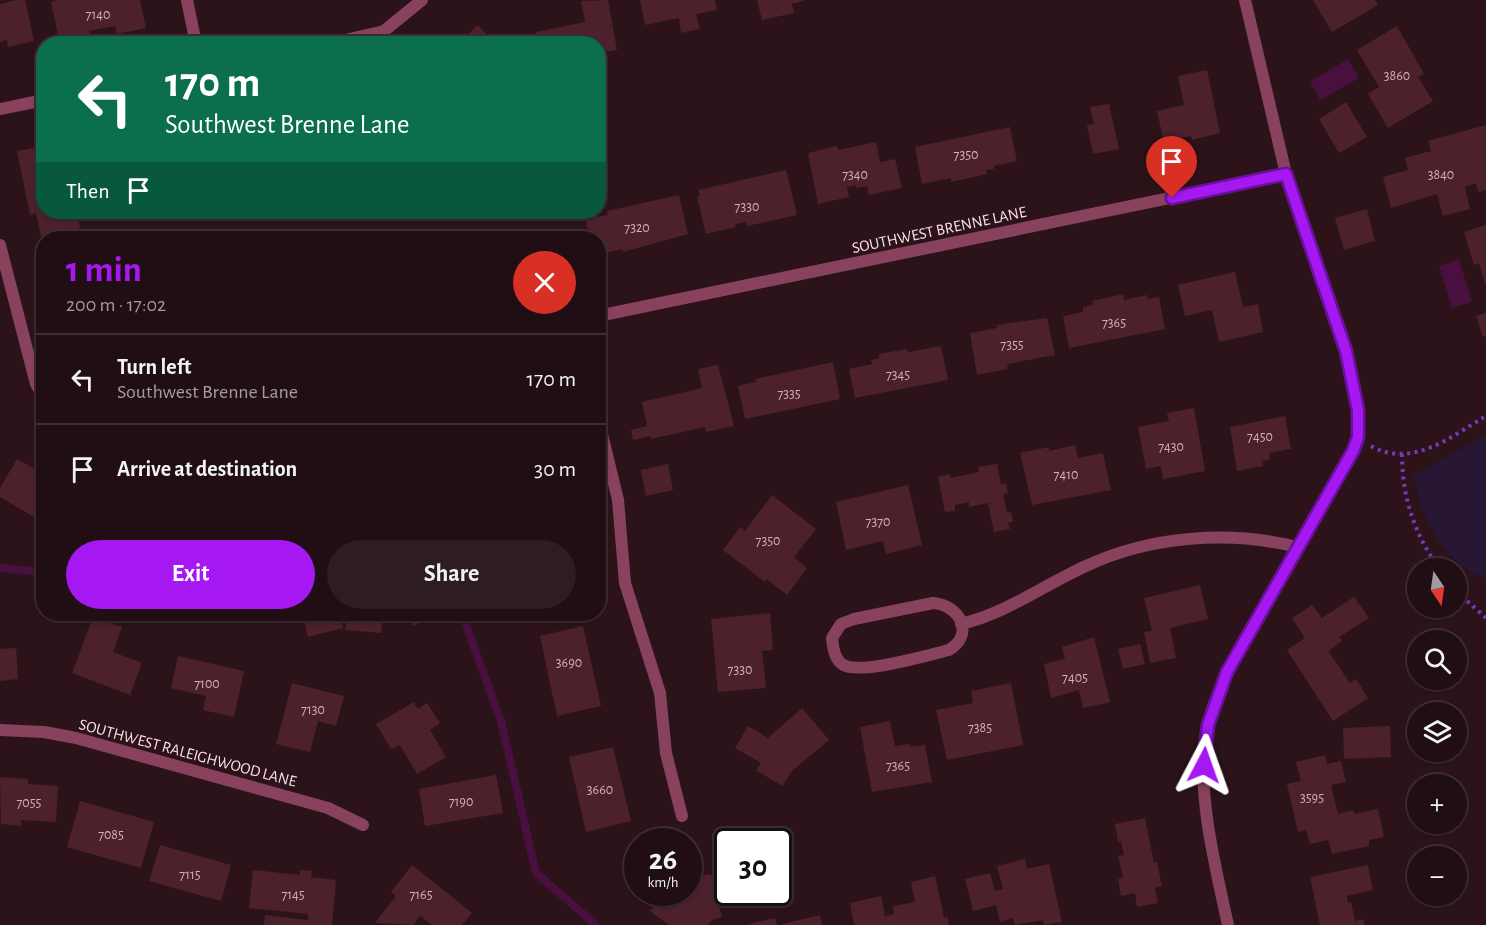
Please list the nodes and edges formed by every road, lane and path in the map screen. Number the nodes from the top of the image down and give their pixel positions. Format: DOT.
graph roads {
  1 [pos="187,0"];
  2 [pos="422,0"];
  3 [pos="1245,0"];
  4 [pos="194,36"];
  5 [pos="362,36"];
  6 [pos="36,101"];
  7 [pos="0,108"];
  8 [pos="1286,174"];
  9 [pos="0,244"];
  10 [pos="606,314"];
  11 [pos="36,384"];
  12 [pos="1486,416"];
  13 [pos="1358,437"];
  14 [pos="606,451"];
  15 [pos="1402,454"];
  16 [pos="1297,547"];
  17 [pos="1432,558"];
  18 [pos="1467,601"];
  19 [pos="1486,618"];
  20 [pos="962,624"];
  21 [pos="0,730"];
  22 [pos="682,816"];
  23 [pos="363,825"];
  24 [pos="1227,925"];
  1 -- 4 [label="street"];
  2 -- 5 [label="street"];
  3 -- 8 [label="street"];
  6 -- 7 [label="street"];
  8 -- 10 [label="street, SOUTHWEST BRENNE LANE"];
  8 -- 13 [label="street"];
  9 -- 11 [label="street"];
  12 -- 15 [label="path"];
  13 -- 15 [label="path"];
  13 -- 16 [label="street"];
  14 -- 22 [label="street"];
  15 -- 17 [label="path"];
  16 -- 20 [label="street"];
  16 -- 24 [label="street"];
  18 -- 19 [label="path"];
  20 -- 20 [label="street"];
  21 -- 23 [label="street, SOUTHWEST RALEIGHWOOD LANE"];
}
